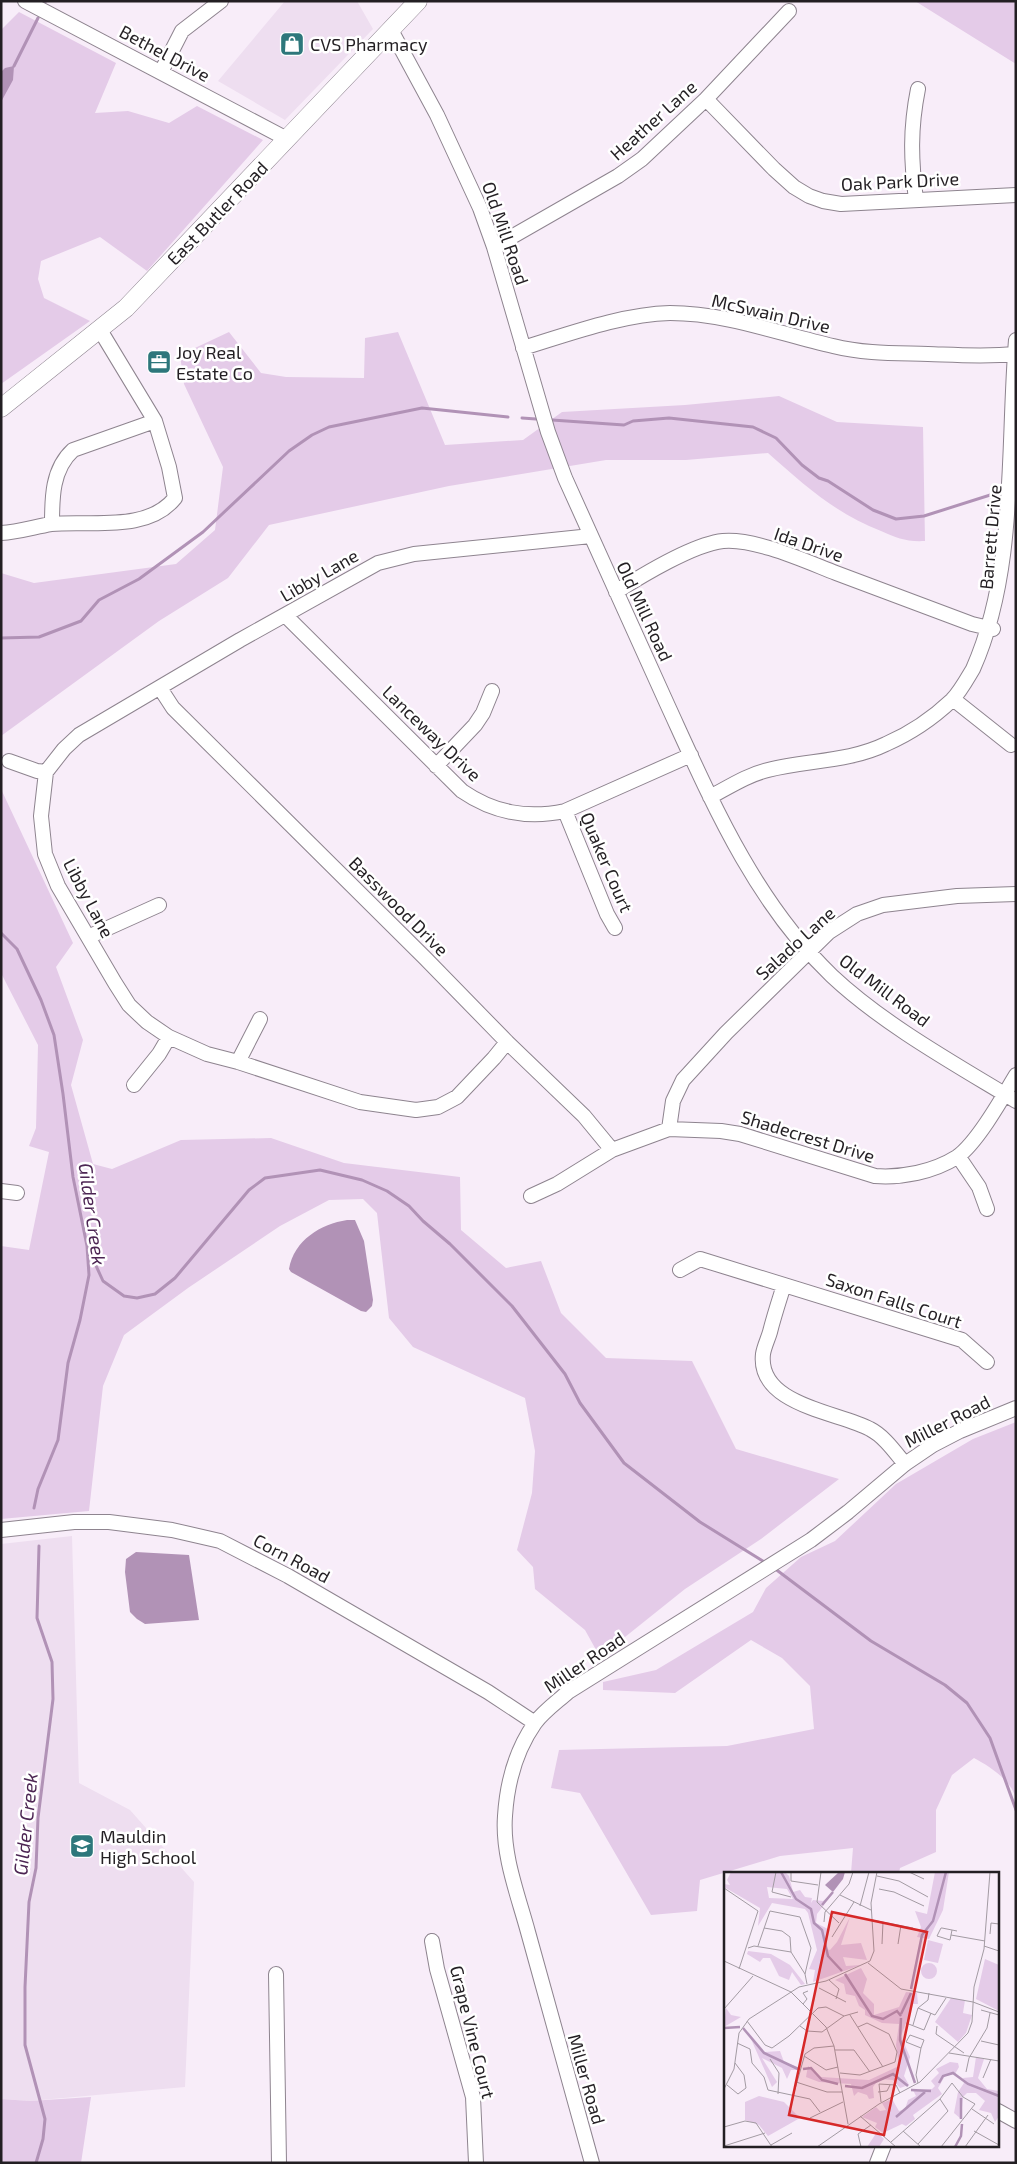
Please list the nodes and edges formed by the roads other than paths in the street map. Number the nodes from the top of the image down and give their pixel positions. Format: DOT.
graph roads {
  1 [pos="25,1"];
  2 [pos="221,1"];
  3 [pos="418,1"];
  4 [pos="206,6"];
  5 [pos="790,11"];
  6 [pos="391,30"];
  7 [pos="161,72"];
  8 [pos="918,90"];
  9 [pos="706,99"];
  10 [pos="287,139"];
  11 [pos="1016,195"];
  12 [pos="916,200"];
  13 [pos="494,247"];
  14 [pos="100,330"];
  15 [pos="1015,347"];
  16 [pos="523,348"];
  17 [pos="1,408"];
  18 [pos="155,421"];
  19 [pos="52,524"];
  20 [pos="1,533"];
  21 [pos="591,536"];
  22 [pos="616,592"];
  23 [pos="286,616"];
  24 [pos="992,629"];
  25 [pos="160,688"];
  26 [pos="492,690"];
  27 [pos="953,699"];
  28 [pos="1011,746"];
  29 [pos="691,755"];
  30 [pos="9,761"];
  31 [pos="436,766"];
  32 [pos="46,772"];
  33 [pos="710,798"];
  34 [pos="565,811"];
  35 [pos="1016,894"];
  36 [pos="159,905"];
  37 [pos="615,928"];
  38 [pos="88,937"];
  39 [pos="810,952"];
  40 [pos="260,1019"];
  41 [pos="169,1037"];
  42 [pos="507,1042"];
  43 [pos="238,1062"];
  44 [pos="1016,1075"];
  45 [pos="134,1085"];
  46 [pos="1010,1098"];
  47 [pos="669,1129"];
  48 [pos="612,1150"];
  49 [pos="958,1156"];
  50 [pos="1,1191"];
  51 [pos="17,1194"];
  52 [pos="531,1196"];
  53 [pos="987,1209"];
  54 [pos="680,1270"];
  55 [pos="784,1285"];
  56 [pos="987,1362"];
  57 [pos="1016,1408"];
  58 [pos="905,1464"];
  59 [pos="1,1530"];
  60 [pos="535,1723"];
  61 [pos="432,1941"];
  62 [pos="276,1974"];
  63 [pos="1000,2112"];
  64 [pos="1016,2120"];
  65 [pos="884,2146"];
  66 [pos="279,2163"];
  67 [pos="476,2163"];
  68 [pos="592,2163"];
  69 [pos="877,2163"];
  1 -- 7 [label="street, Bethel Drive"];
  2 -- 4 [label="street"];
  3 -- 6 [label="main road, East Butler Road"];
  4 -- 7 [label="street"];
  5 -- 9 [label="street, Heather Lane"];
  6 -- 10 [label="main road, East Butler Road"];
  6 -- 13 [label="street, Old Mill Road"];
  7 -- 10 [label="street, Bethel Drive"];
  8 -- 12 [label="street"];
  9 -- 12 [label="street, Oak Park Drive"];
  9 -- 13 [label="street, Heather Lane"];
  10 -- 14 [label="main road, East Butler Road"];
  11 -- 12 [label="street, Oak Park Drive"];
  13 -- 16 [label="street, Old Mill Road"];
  14 -- 17 [label="main road, East Butler Road"];
  14 -- 18 [label="street"];
  15 -- 16 [label="street, McSwain Drive"];
  15 -- 24 [label="street, Barrett Drive"];
  16 -- 21 [label="street, Old Mill Road"];
  18 -- 19 [label="street"];
  18 -- 19 [label="street"];
  19 -- 20 [label="street"];
  21 -- 22 [label="street, Old Mill Road"];
  21 -- 23 [label="street, Libby Lane"];
  22 -- 24 [label="street, Ida Drive"];
  22 -- 29 [label="street, Old Mill Road"];
  23 -- 25 [label="street, Libby Lane"];
  23 -- 31 [label="street, Lanceway Drive"];
  24 -- 27 [label="street, Barrett Drive"];
  25 -- 32 [label="street, Libby Lane"];
  25 -- 42 [label="street, Basswood Drive"];
  26 -- 31 [label="street"];
  27 -- 28 [label="street"];
  27 -- 33 [label="street, Barrett Drive"];
  29 -- 33 [label="street, Old Mill Road"];
  29 -- 34 [label="street, Lanceway Drive"];
  30 -- 32 [label="street"];
  31 -- 34 [label="street, Lanceway Drive"];
  32 -- 38 [label="street, Libby Lane"];
  33 -- 39 [label="street, Old Mill Road"];
  34 -- 37 [label="street, Quaker Court"];
  35 -- 39 [label="street, Salado Lane"];
  36 -- 38 [label="street"];
  38 -- 41 [label="street, Libby Lane"];
  39 -- 46 [label="street, Old Mill Road"];
  39 -- 47 [label="street, Salado Lane"];
  40 -- 43 [label="street"];
  41 -- 43 [label="street, Libby Lane"];
  41 -- 45 [label="street"];
  42 -- 43 [label="street, Libby Lane"];
  42 -- 48 [label="street, Basswood Drive"];
  44 -- 46 [label="street, Shadecrest Drive"];
  46 -- 49 [label="street, Shadecrest Drive"];
  47 -- 48 [label="street, Shadecrest Drive"];
  47 -- 49 [label="street, Shadecrest Drive"];
  48 -- 52 [label="street, Shadecrest Drive"];
  49 -- 53 [label="street"];
  50 -- 51 [label="street"];
  54 -- 55 [label="street, Saxon Falls Court"];
  55 -- 56 [label="street, Saxon Falls Court"];
  55 -- 58 [label="street"];
  57 -- 58 [label="street, Miller Road"];
  58 -- 60 [label="street, Miller Road"];
  59 -- 60 [label="street, Corn Road"];
  60 -- 68 [label="street, Miller Road"];
  61 -- 67 [label="street, Grape Vine Court"];
  62 -- 66 [label="street"];
  63 -- 64 [label="street"];
  65 -- 69 [label="street"];
}
